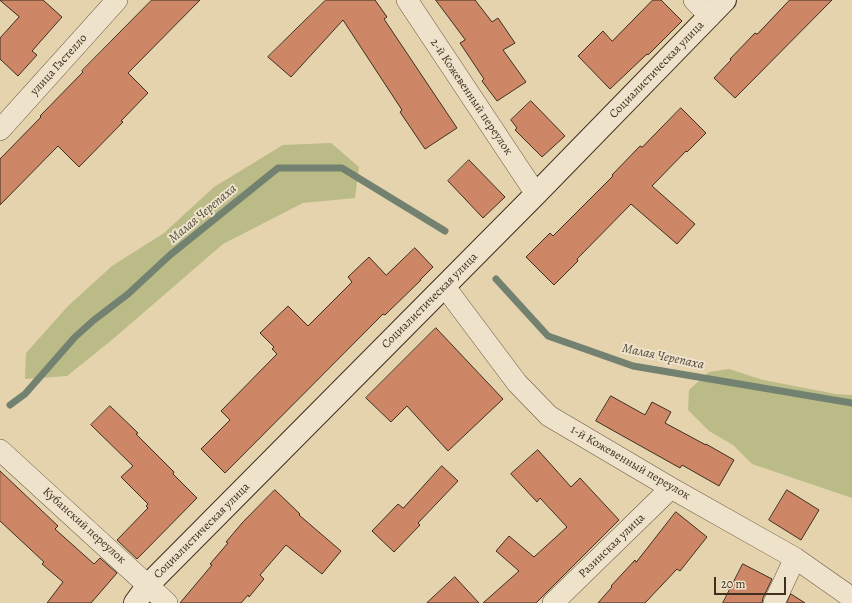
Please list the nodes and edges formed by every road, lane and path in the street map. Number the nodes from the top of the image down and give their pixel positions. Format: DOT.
graph roads {
  1 [pos="117,0"];
  2 [pos="407,0"];
  3 [pos="694,0"];
  4 [pos="725,0"];
  5 [pos="710,16"];
  6 [pos="0,130"];
  7 [pos="536,194"];
  8 [pos="444,287"];
  9 [pos="0,450"];
  10 [pos="671,488"];
  11 [pos="795,558"];
  12 [pos="148,585"];
  13 [pos="852,598"];
  14 [pos="136,603"];
  15 [pos="167,603"];
  16 [pos="553,603"];
  17 [pos="774,603"];
  1 -- 6 [label="street, улица Гастелло"];
  2 -- 7 [label="street, 2-й Кожевенный переулок"];
  3 -- 5 [label="street"];
  4 -- 5 [label="street, Социалистическая улица"];
  5 -- 7 [label="street, Социалистическая улица"];
  7 -- 8 [label="street, Социалистическая улица"];
  8 -- 10 [label="street, 1-й Кожевенный переулок"];
  8 -- 12 [label="street, Социалистическая улица"];
  9 -- 12 [label="street, Кубанский переулок"];
  10 -- 11 [label="street, 1-й Кожевенный переулок"];
  10 -- 16 [label="street, Разинская улица"];
  11 -- 13 [label="street, 1-й Кожевенный переулок"];
  11 -- 17 [label="street"];
  12 -- 14 [label="street, Социалистическая улица"];
  12 -- 15 [label="street, Кубанский переулок"];
}
